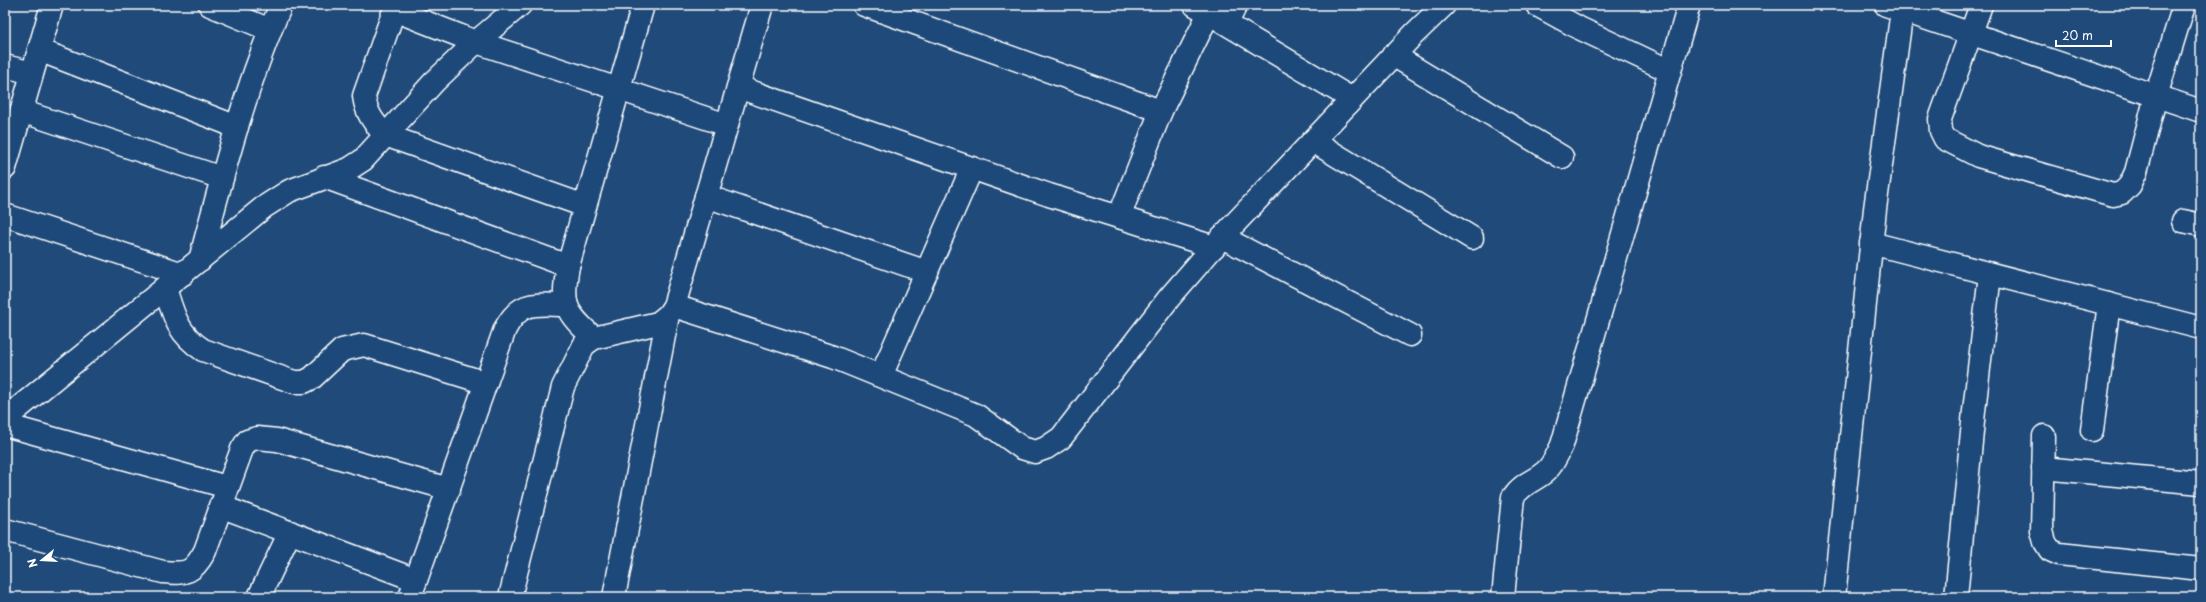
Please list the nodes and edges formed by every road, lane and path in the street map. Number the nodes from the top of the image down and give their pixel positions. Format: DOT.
graph roads {
  1 [pos="52,5"];
  2 [pos="210,5"];
  3 [pos="281,5"];
  4 [pos="520,5"];
  5 [pos="643,5"];
  6 [pos="762,5"];
  7 [pos="864,5"];
  8 [pos="1444,5"];
  9 [pos="1538,5"];
  10 [pos="1689,5"];
  11 [pos="1981,5"];
  12 [pos="2184,5"];
  13 [pos="395,8"];
  14 [pos="1894,8"];
  15 [pos="1217,11"];
  16 [pos="270,30"];
  17 [pos="1972,34"];
  18 [pos="476,42"];
  19 [pos="39,50"];
  20 [pos="1393,55"];
  21 [pos="5,66"];
  22 [pos="1670,71"];
  23 [pos="32,73"];
  24 [pos="738,87"];
  25 [pos="618,90"];
  26 [pos="2156,96"];
  27 [pos="1352,99"];
  28 [pos="21,111"];
  29 [pos="1161,111"];
  30 [pos="2201,111"];
  31 [pos="727,125"];
  32 [pos="237,127"];
  33 [pos="385,135"];
  34 [pos="1313,141"];
  35 [pos="1562,157"];
  36 [pos="5,168"];
  37 [pos="972,168"];
  38 [pos="324,177"];
  39 [pos="222,178"];
  40 [pos="706,196"];
  41 [pos="585,206"];
  42 [pos="5,215"];
  43 [pos="1119,217"];
  44 [pos="1472,238"];
  45 [pos="1218,242"];
  46 [pos="1871,243"];
  47 [pos="200,260"];
  48 [pos="568,266"];
  49 [pos="927,272"];
  50 [pos="183,274"];
  51 [pos="1990,274"];
  52 [pos="165,288"];
  53 [pos="2109,304"];
  54 [pos="566,305"];
  55 [pos="671,311"];
  56 [pos="2201,328"];
  57 [pos="1410,335"];
  58 [pos="594,338"];
  59 [pos="881,376"];
  60 [pos="486,383"];
  61 [pos="5,418"];
  62 [pos="5,426"];
  63 [pos="2092,430"];
  64 [pos="2044,436"];
  65 [pos="2043,468"];
  66 [pos="2201,483"];
  67 [pos="448,489"];
  68 [pos="224,496"];
  69 [pos="5,530"];
  70 [pos="290,532"];
  71 [pos="2201,569"];
  72 [pos="413,589"];
  73 [pos="259,597"];
  74 [pos="510,597"];
  75 [pos="614,597"];
  76 [pos="1503,597"];
  77 [pos="1834,597"];
  78 [pos="1956,597"];
  1 -- 19 [label="street"];
  2 -- 16 [label="street"];
  3 -- 16 [label="street"];
  4 -- 18 [label="street"];
  5 -- 25 [label="street"];
  6 -- 24 [label="street"];
  7 -- 29 [label="street"];
  8 -- 20 [label="street"];
  9 -- 22 [label="street"];
  10 -- 22 [label="street"];
  11 -- 17 [label="street"];
  12 -- 26 [label="street"];
  13 -- 18 [label="street"];
  13 -- 33 [label="street"];
  14 -- 17 [label="street"];
  14 -- 46 [label="street"];
  15 -- 27 [label="street"];
  15 -- 29 [label="street"];
  16 -- 32 [label="street"];
  17 -- 26 [label="street"];
  17 -- 26 [label="street"];
  18 -- 25 [label="street"];
  18 -- 33 [label="street"];
  19 -- 23 [label="street"];
  19 -- 32 [label="street"];
  20 -- 27 [label="street"];
  20 -- 35 [label="street"];
  21 -- 23 [label="street"];
  22 -- 76 [label="street"];
  23 -- 28 [label="street"];
  24 -- 31 [label="street"];
  24 -- 37 [label="street"];
  25 -- 31 [label="street"];
  25 -- 41 [label="street"];
  26 -- 30 [label="street"];
  27 -- 34 [label="street"];
  28 -- 36 [label="street"];
  28 -- 39 [label="street"];
  29 -- 43 [label="street"];
  31 -- 40 [label="street"];
  32 -- 39 [label="street"];
  33 -- 38 [label="street"];
  33 -- 41 [label="street"];
  34 -- 44 [label="street"];
  34 -- 45 [label="street"];
  37 -- 43 [label="street"];
  37 -- 49 [label="street"];
  38 -- 47 [label="street"];
  38 -- 48 [label="street"];
  39 -- 47 [label="street"];
  40 -- 49 [label="street"];
  40 -- 55 [label="street"];
  41 -- 48 [label="street"];
  42 -- 50 [label="street"];
  43 -- 45 [label="street"];
  45 -- 57 [label="street"];
  45 -- 59 [label="street"];
  46 -- 51 [label="street"];
  46 -- 77 [label="street"];
  47 -- 50 [label="street"];
  48 -- 54 [label="street"];
  49 -- 59 [label="street"];
  50 -- 52 [label="street"];
  51 -- 53 [label="street"];
  51 -- 78 [label="street"];
  52 -- 60 [label="street"];
  52 -- 61 [label="street"];
  53 -- 56 [label="street"];
  53 -- 63 [label="street"];
  54 -- 58 [label="street"];
  54 -- 60 [label="street"];
  55 -- 58 [label="street"];
  55 -- 59 [label="street"];
  55 -- 75 [label="street"];
  58 -- 74 [label="street"];
  60 -- 67 [label="street"];
  62 -- 68 [label="street"];
  64 -- 65 [label="street"];
  65 -- 66 [label="street"];
  65 -- 71 [label="street"];
  67 -- 68 [label="street"];
  67 -- 72 [label="street"];
  68 -- 69 [label="street"];
  68 -- 70 [label="street"];
  70 -- 72 [label="street"];
  70 -- 73 [label="street"];
}
